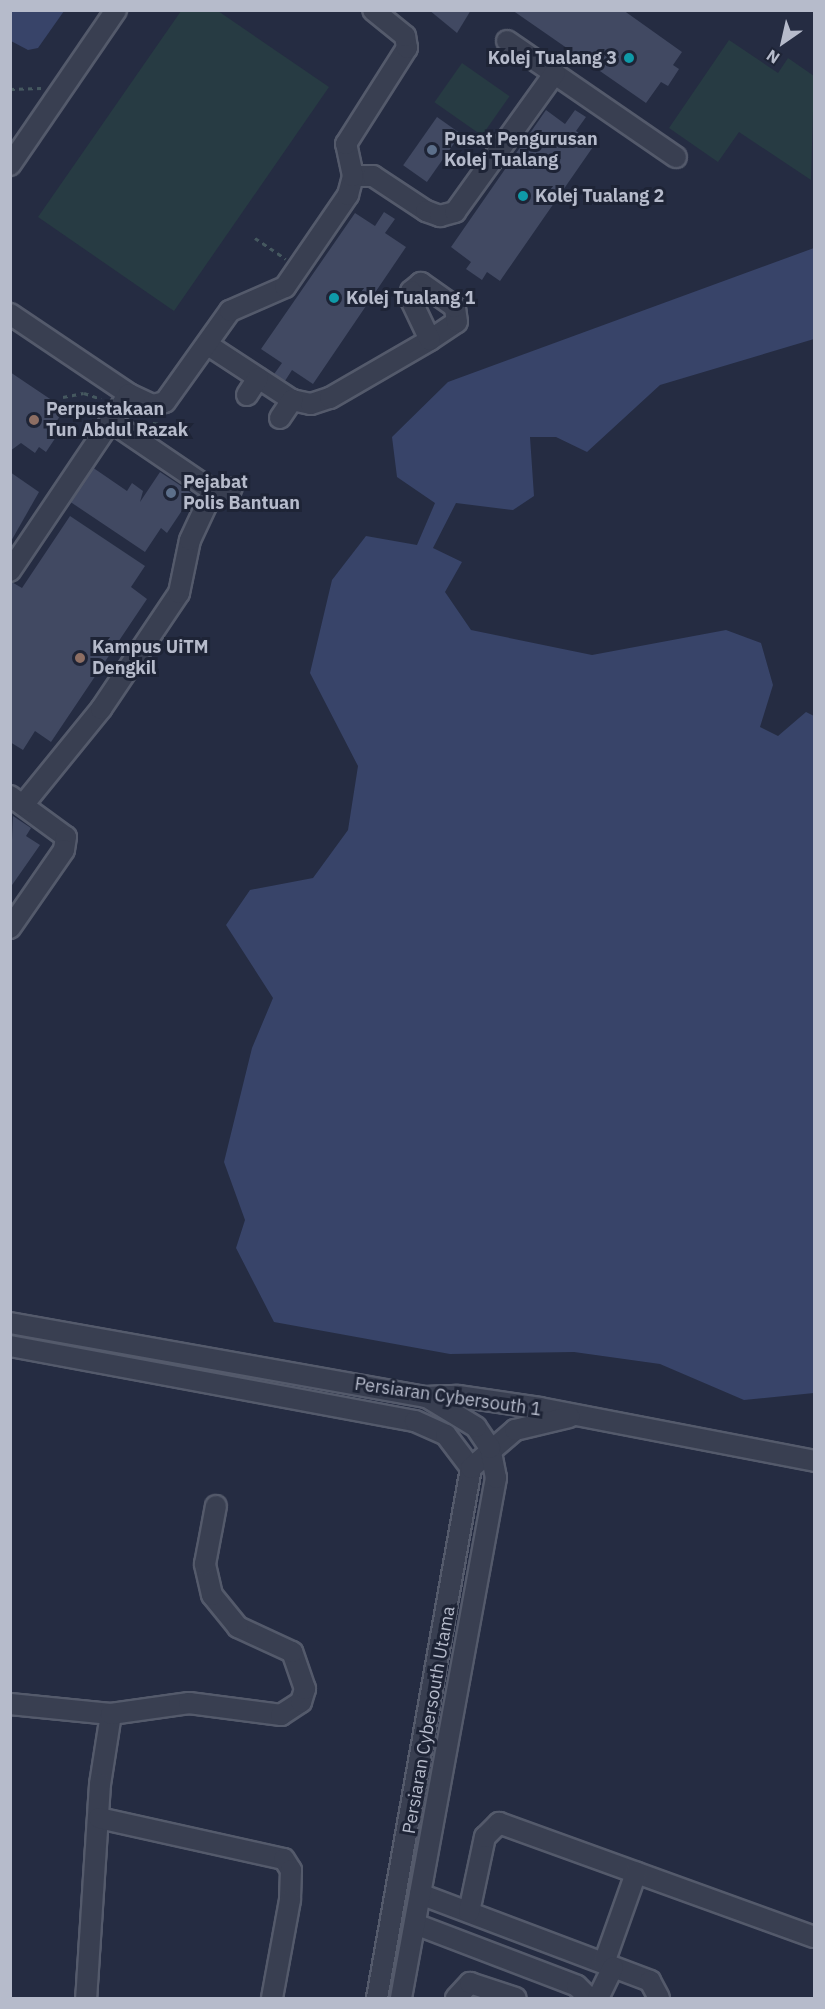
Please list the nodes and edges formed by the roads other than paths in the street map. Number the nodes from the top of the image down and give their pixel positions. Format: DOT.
graph roads {
  1 [pos="116,10"];
  2 [pos="373,10"];
  3 [pos="507,41"];
  4 [pos="555,73"];
  5 [pos="676,157"];
  6 [pos="10,165"];
  7 [pos="353,176"];
  8 [pos="10,314"];
  9 [pos="430,340"];
  10 [pos="208,345"];
  11 [pos="258,378"];
  12 [pos="129,394"];
  13 [pos="247,395"];
  14 [pos="292,400"];
  15 [pos="280,418"];
  16 [pos="110,421"];
  17 [pos="10,571"];
  18 [pos="17,800"];
  19 [pos="10,928"];
  20 [pos="10,1323"];
  21 [pos="10,1346"];
  22 [pos="425,1397"];
  23 [pos="572,1416"];
  24 [pos="490,1448"];
  25 [pos="814,1461"];
  26 [pos="471,1468"];
  27 [pos="216,1506"];
  28 [pos="10,1704"];
  29 [pos="111,1714"];
  30 [pos="99,1818"];
  31 [pos="636,1873"];
  32 [pos="420,1894"];
  33 [pos="469,1912"];
  34 [pos="415,1924"];
  35 [pos="516,1930"];
  36 [pos="814,1937"];
  37 [pos="505,1958"];
  38 [pos="601,1963"];
  39 [pos="583,1992"];
  40 [pos="86,1998"];
  41 [pos="272,1998"];
  42 [pos="377,1998"];
  43 [pos="401,1998"];
  44 [pos="456,1998"];
  45 [pos="516,1998"];
  46 [pos="598,1998"];
  47 [pos="659,1998"];
  1 -- 6 [label="street"];
  2 -- 7 [label="street"];
  3 -- 4 [label="street"];
  4 -- 5 [label="street"];
  4 -- 7 [label="street"];
  7 -- 10 [label="street"];
  8 -- 12 [label="street"];
  9 -- 14 [label="street"];
  10 -- 11 [label="street"];
  10 -- 12 [label="street"];
  11 -- 13 [label="street"];
  11 -- 14 [label="street"];
  12 -- 16 [label="street"];
  14 -- 15 [label="street"];
  16 -- 17 [label="street"];
  16 -- 18 [label="street"];
  18 -- 19 [label="street"];
  20 -- 22 [label="street, Persiaran Cybersouth 1"];
  21 -- 26 [label="street, Persiaran Cybersouth 1"];
  22 -- 23 [label="street, Persiaran Cybersouth 1"];
  22 -- 24 [label="street"];
  23 -- 24 [label="street"];
  23 -- 25 [label="street, Persiaran Cybersouth 1"];
  24 -- 26 [label="street"];
  24 -- 32 [label="street, Persiaran Cybersouth Utama"];
  26 -- 42 [label="street, Persiaran Cybersouth Utama"];
  27 -- 29 [label="street"];
  28 -- 29 [label="street"];
  29 -- 30 [label="street"];
  30 -- 40 [label="street"];
  30 -- 41 [label="street"];
  31 -- 33 [label="street"];
  31 -- 36 [label="street"];
  31 -- 38 [label="street"];
  32 -- 33 [label="street"];
  32 -- 34 [label="street, Persiaran Cybersouth Utama"];
  33 -- 35 [label="street"];
  34 -- 37 [label="street"];
  34 -- 43 [label="street, Persiaran Cybersouth Utama"];
  35 -- 37 [label="street"];
  35 -- 38 [label="street"];
  37 -- 39 [label="street"];
  38 -- 39 [label="street"];
  38 -- 46 [label="street"];
  38 -- 47 [label="street"];
  44 -- 45 [label="street"];
}
